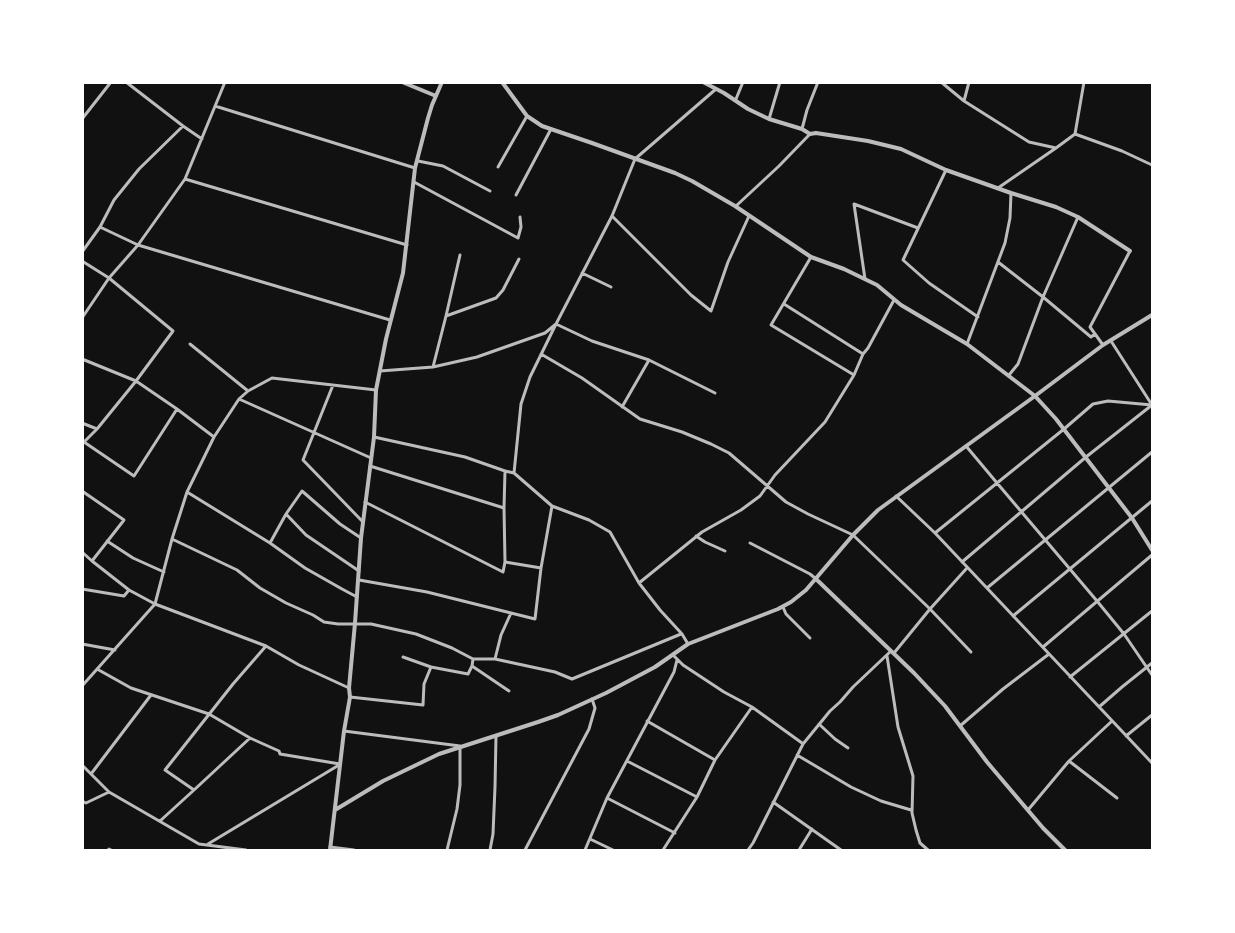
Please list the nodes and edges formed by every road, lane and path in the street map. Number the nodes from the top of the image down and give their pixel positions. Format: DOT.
graph roads {
  1 [pos="111,82"];
  2 [pos="126,82"];
  3 [pos="225,82"];
  4 [pos="402,82"];
  5 [pos="442,82"];
  6 [pos="502,82"];
  7 [pos="703,82"];
  8 [pos="743,82"];
  9 [pos="780,82"];
  10 [pos="818,82"];
  11 [pos="940,82"];
  12 [pos="969,82"];
  13 [pos="1084,82"];
  14 [pos="716,89"];
  15 [pos="436,96"];
  16 [pos="736,99"];
  17 [pos="964,101"];
  18 [pos="215,106"];
  19 [pos="84,113"];
  20 [pos="527,116"];
  21 [pos="82,119"];
  22 [pos="769,119"];
  23 [pos="183,126"];
  24 [pos="551,129"];
  25 [pos="802,129"];
  26 [pos="810,134"];
  27 [pos="1074,134"];
  28 [pos="203,139"];
  29 [pos="1056,148"];
  30 [pos="635,159"];
  31 [pos="418,161"];
  32 [pos="1152,165"];
  33 [pos="498,167"];
  34 [pos="415,168"];
  35 [pos="946,170"];
  36 [pos="185,179"];
  37 [pos="413,182"];
  38 [pos="998,188"];
  39 [pos="490,191"];
  40 [pos="1011,193"];
  41 [pos="516,195"];
  42 [pos="735,206"];
  43 [pos="612,216"];
  44 [pos="749,216"];
  45 [pos="520,217"];
  46 [pos="1078,217"];
  47 [pos="100,226"];
  48 [pos="918,228"];
  49 [pos="138,245"];
  50 [pos="407,245"];
  51 [pos="1130,250"];
  52 [pos="82,252"];
  53 [pos="460,255"];
  54 [pos="812,257"];
  55 [pos="519,259"];
  56 [pos="82,261"];
  57 [pos="998,262"];
  58 [pos="582,273"];
  59 [pos="109,278"];
  60 [pos="865,279"];
  61 [pos="611,287"];
  62 [pos="1043,297"];
  63 [pos="894,300"];
  64 [pos="784,304"];
  65 [pos="1152,315"];
  66 [pos="446,316"];
  67 [pos="978,317"];
  68 [pos="82,318"];
  69 [pos="390,320"];
  70 [pos="555,324"];
  71 [pos="1095,334"];
  72 [pos="1110,340"];
  73 [pos="190,344"];
  74 [pos="967,344"];
  75 [pos="1103,345"];
  76 [pos="541,354"];
  77 [pos="864,354"];
  78 [pos="82,359"];
  79 [pos="649,360"];
  80 [pos="434,367"];
  81 [pos="380,371"];
  82 [pos="854,375"];
  83 [pos="1009,375"];
  84 [pos="136,381"];
  85 [pos="333,385"];
  86 [pos="375,390"];
  87 [pos="248,391"];
  88 [pos="715,393"];
  89 [pos="1035,396"];
  90 [pos="239,399"];
  91 [pos="1152,405"];
  92 [pos="622,408"];
  93 [pos="177,409"];
  94 [pos="82,423"];
  95 [pos="97,429"];
  96 [pos="1064,429"];
  97 [pos="314,433"];
  98 [pos="214,437"];
  99 [pos="374,437"];
  100 [pos="83,443"];
  101 [pos="966,446"];
  102 [pos="1152,452"];
  103 [pos="1086,457"];
  104 [pos="371,458"];
  105 [pos="370,466"];
  106 [pos="505,471"];
  107 [pos="514,473"];
  108 [pos="997,483"];
  109 [pos="767,486"];
  110 [pos="1109,488"];
  111 [pos="82,491"];
  112 [pos="187,492"];
  113 [pos="896,496"];
  114 [pos="1152,501"];
  115 [pos="365,502"];
  116 [pos="552,506"];
  117 [pos="504,508"];
  118 [pos="1022,512"];
  119 [pos="286,514"];
  120 [pos="1132,518"];
  121 [pos="363,522"];
  122 [pos="935,533"];
  123 [pos="853,535"];
  124 [pos="696,536"];
  125 [pos="361,538"];
  126 [pos="172,539"];
  127 [pos="107,540"];
  128 [pos="1046,540"];
  129 [pos="270,543"];
  130 [pos="750,543"];
  131 [pos="1152,550"];
  132 [pos="725,551"];
  133 [pos="82,552"];
  134 [pos="1152,555"];
  135 [pos="92,561"];
  136 [pos="505,562"];
  137 [pos="962,562"];
  138 [pos="541,568"];
  139 [pos="967,568"];
  140 [pos="1070,569"];
  141 [pos="359,570"];
  142 [pos="164,572"];
  143 [pos="816,579"];
  144 [pos="359,580"];
  145 [pos="639,583"];
  146 [pos="987,588"];
  147 [pos="82,589"];
  148 [pos="129,590"];
  149 [pos="357,597"];
  150 [pos="1097,601"];
  151 [pos="155,604"];
  152 [pos="783,606"];
  153 [pos="930,609"];
  154 [pos="1152,611"];
  155 [pos="511,613"];
  156 [pos="1013,616"];
  157 [pos="355,623"];
  158 [pos="682,634"];
  159 [pos="1124,634"];
  160 [pos="810,638"];
  161 [pos="82,644"];
  162 [pos="688,644"];
  163 [pos="266,646"];
  164 [pos="1042,647"];
  165 [pos="115,650"];
  166 [pos="892,652"];
  167 [pos="971,652"];
  168 [pos="1049,654"];
  169 [pos="673,655"];
  170 [pos="887,655"];
  171 [pos="403,657"];
  172 [pos="472,659"];
  173 [pos="495,659"];
  174 [pos="677,660"];
  175 [pos="1152,663"];
  176 [pos="472,666"];
  177 [pos="431,667"];
  178 [pos="1147,668"];
  179 [pos="98,669"];
  180 [pos="1152,675"];
  181 [pos="1070,677"];
  182 [pos="82,686"];
  183 [pos="349,688"];
  184 [pos="509,691"];
  185 [pos="151,694"];
  186 [pos="350,697"];
  187 [pos="592,699"];
  188 [pos="752,707"];
  189 [pos="1099,707"];
  190 [pos="209,714"];
  191 [pos="1152,715"];
  192 [pos="1112,721"];
  193 [pos="647,722"];
  194 [pos="819,724"];
  195 [pos="960,726"];
  196 [pos="344,731"];
  197 [pos="496,736"];
  198 [pos="1126,736"];
  199 [pos="250,738"];
  200 [pos="803,744"];
  201 [pos="460,746"];
  202 [pos="848,748"];
  203 [pos="797,755"];
  204 [pos="715,760"];
  205 [pos="627,761"];
  206 [pos="1069,761"];
  207 [pos="1152,763"];
  208 [pos="340,764"];
  209 [pos="82,765"];
  210 [pos="91,774"];
  211 [pos="194,790"];
  212 [pos="109,792"];
  213 [pos="698,797"];
  214 [pos="607,798"];
  215 [pos="1118,798"];
  216 [pos="82,801"];
  217 [pos="773,802"];
  218 [pos="335,810"];
  219 [pos="912,810"];
  220 [pos="1028,810"];
  221 [pos="160,821"];
  222 [pos="812,829"];
  223 [pos="675,833"];
  224 [pos="590,839"];
  225 [pos="920,843"];
  226 [pos="208,844"];
  227 [pos="330,849"];
  228 [pos="246,850"];
  229 [pos="354,850"];
  230 [pos="447,850"];
  231 [pos="490,850"];
  232 [pos="525,850"];
  233 [pos="585,850"];
  234 [pos="613,850"];
  235 [pos="663,850"];
  236 [pos="748,850"];
  237 [pos="799,850"];
  238 [pos="841,850"];
  239 [pos="917,850"];
  240 [pos="928,850"];
  241 [pos="1065,850"];
  1 -- 19 [label="street"];
  2 -- 23 [label="street"];
  3 -- 18 [label="street"];
  4 -- 15 [label="street"];
  5 -- 15 [label="street"];
  6 -- 20 [label="street"];
  7 -- 14 [label="street"];
  8 -- 16 [label="street"];
  9 -- 22 [label="street"];
  10 -- 25 [label="street"];
  11 -- 17 [label="street"];
  12 -- 17 [label="street"];
  13 -- 27 [label="street"];
  14 -- 16 [label="street"];
  14 -- 30 [label="street"];
  15 -- 31 [label="street"];
  16 -- 22 [label="street"];
  17 -- 29 [label="street"];
  18 -- 28 [label="street"];
  18 -- 34 [label="street"];
  19 -- 21 [label="street"];
  20 -- 24 [label="street"];
  20 -- 33 [label="street"];
  22 -- 25 [label="street"];
  23 -- 28 [label="street"];
  23 -- 47 [label="street"];
  24 -- 30 [label="street"];
  24 -- 41 [label="street"];
  25 -- 26 [label="street"];
  26 -- 35 [label="street"];
  26 -- 42 [label="street"];
  27 -- 29 [label="street"];
  27 -- 32 [label="street"];
  28 -- 36 [label="street"];
  29 -- 38 [label="street"];
  30 -- 42 [label="street"];
  30 -- 43 [label="street"];
  31 -- 34 [label="street"];
  31 -- 39 [label="street"];
  34 -- 37 [label="street"];
  35 -- 38 [label="street"];
  35 -- 48 [label="street"];
  36 -- 49 [label="street"];
  36 -- 50 [label="street"];
  37 -- 45 [label="street"];
  37 -- 50 [label="street"];
  38 -- 40 [label="street"];
  40 -- 46 [label="street"];
  40 -- 57 [label="street"];
  42 -- 44 [label="street"];
  43 -- 44 [label="street"];
  43 -- 58 [label="street"];
  44 -- 54 [label="street"];
  46 -- 51 [label="street"];
  46 -- 62 [label="street"];
  47 -- 49 [label="street"];
  47 -- 52 [label="street"];
  48 -- 60 [label="street"];
  48 -- 67 [label="street"];
  49 -- 59 [label="street"];
  49 -- 69 [label="street"];
  50 -- 69 [label="street"];
  51 -- 71 [label="street"];
  53 -- 66 [label="street"];
  54 -- 60 [label="street"];
  54 -- 64 [label="street"];
  55 -- 66 [label="street"];
  56 -- 59 [label="street"];
  57 -- 62 [label="street"];
  57 -- 67 [label="street"];
  58 -- 61 [label="street"];
  58 -- 70 [label="street"];
  59 -- 68 [label="street"];
  59 -- 84 [label="street"];
  60 -- 63 [label="street"];
  62 -- 71 [label="street"];
  62 -- 83 [label="street"];
  63 -- 74 [label="street"];
  63 -- 77 [label="street"];
  64 -- 77 [label="street"];
  64 -- 82 [label="street"];
  65 -- 72 [label="street"];
  66 -- 80 [label="street"];
  67 -- 74 [label="street"];
  69 -- 81 [label="street"];
  70 -- 76 [label="street"];
  70 -- 79 [label="street"];
  70 -- 80 [label="street"];
  71 -- 75 [label="street"];
  72 -- 75 [label="street"];
  72 -- 91 [label="street"];
  73 -- 87 [label="street"];
  74 -- 83 [label="street"];
  75 -- 89 [label="street"];
  76 -- 92 [label="street"];
  76 -- 107 [label="street"];
  77 -- 82 [label="street"];
  78 -- 84 [label="street"];
  79 -- 88 [label="street"];
  79 -- 92 [label="street"];
  80 -- 81 [label="street"];
  81 -- 86 [label="street"];
  82 -- 109 [label="street"];
  83 -- 89 [label="street"];
  84 -- 93 [label="street"];
  84 -- 95 [label="street"];
  85 -- 86 [label="street"];
  85 -- 87 [label="street"];
  85 -- 97 [label="street"];
  86 -- 99 [label="street"];
  87 -- 90 [label="street"];
  89 -- 96 [label="street"];
  89 -- 101 [label="street"];
  90 -- 97 [label="street"];
  90 -- 98 [label="street"];
  91 -- 96 [label="street"];
  91 -- 103 [label="street"];
  92 -- 109 [label="street"];
  93 -- 98 [label="street"];
  93 -- 100 [label="street"];
  94 -- 95 [label="street"];
  95 -- 100 [label="street"];
  96 -- 103 [label="street"];
  96 -- 108 [label="street"];
  97 -- 104 [label="street"];
  97 -- 121 [label="street"];
  98 -- 112 [label="street"];
  99 -- 104 [label="street"];
  99 -- 106 [label="street"];
  101 -- 108 [label="street"];
  101 -- 113 [label="street"];
  102 -- 110 [label="street"];
  103 -- 110 [label="street"];
  103 -- 118 [label="street"];
  104 -- 105 [label="street"];
  105 -- 115 [label="street"];
  105 -- 117 [label="street"];
  106 -- 107 [label="street"];
  106 -- 117 [label="street"];
  107 -- 116 [label="street"];
  108 -- 118 [label="street"];
  108 -- 122 [label="street"];
  109 -- 123 [label="street"];
  109 -- 124 [label="street"];
  110 -- 120 [label="street"];
  110 -- 128 [label="street"];
  111 -- 127 [label="street"];
  112 -- 126 [label="street"];
  112 -- 129 [label="street"];
  113 -- 122 [label="street"];
  113 -- 123 [label="street"];
  114 -- 120 [label="street"];
  115 -- 121 [label="street"];
  115 -- 136 [label="street"];
  116 -- 138 [label="street"];
  116 -- 145 [label="street"];
  117 -- 136 [label="street"];
  118 -- 128 [label="street"];
  118 -- 137 [label="street"];
  119 -- 125 [label="street"];
  119 -- 129 [label="street"];
  119 -- 141 [label="street"];
  120 -- 131 [label="street"];
  120 -- 140 [label="street"];
  121 -- 125 [label="street"];
  122 -- 137 [label="street"];
  123 -- 143 [label="street"];
  123 -- 153 [label="street"];
  124 -- 132 [label="street"];
  124 -- 145 [label="street"];
  125 -- 141 [label="street"];
  126 -- 142 [label="street"];
  126 -- 157 [label="street"];
  127 -- 135 [label="street"];
  127 -- 142 [label="street"];
  128 -- 140 [label="street"];
  128 -- 146 [label="street"];
  129 -- 149 [label="street"];
  130 -- 143 [label="street"];
  133 -- 135 [label="street"];
  134 -- 150 [label="street"];
  135 -- 148 [label="street"];
  136 -- 138 [label="street"];
  137 -- 139 [label="street"];
  138 -- 155 [label="street"];
  139 -- 146 [label="street"];
  139 -- 153 [label="street"];
  140 -- 150 [label="street"];
  140 -- 156 [label="street"];
  141 -- 144 [label="street"];
  142 -- 151 [label="street"];
  143 -- 152 [label="street"];
  143 -- 166 [label="street"];
  144 -- 149 [label="street"];
  144 -- 155 [label="street"];
  145 -- 158 [label="street"];
  146 -- 156 [label="street"];
  147 -- 148 [label="street"];
  148 -- 151 [label="street"];
  149 -- 157 [label="street"];
  150 -- 159 [label="street"];
  150 -- 164 [label="street"];
  151 -- 163 [label="street"];
  151 -- 165 [label="street"];
  152 -- 160 [label="street"];
  152 -- 162 [label="street"];
  153 -- 166 [label="street"];
  153 -- 167 [label="street"];
  154 -- 159 [label="street"];
  155 -- 173 [label="street"];
  156 -- 164 [label="street"];
  157 -- 172 [label="street"];
  157 -- 183 [label="street"];
  158 -- 162 [label="street"];
  158 -- 173 [label="street"];
  159 -- 178 [label="street"];
  159 -- 181 [label="street"];
  161 -- 165 [label="street"];
  162 -- 169 [label="street"];
  163 -- 183 [label="street"];
  163 -- 190 [label="street"];
  164 -- 168 [label="street"];
  165 -- 179 [label="street"];
  166 -- 170 [label="street"];
  166 -- 195 [label="street"];
  168 -- 181 [label="street"];
  168 -- 195 [label="street"];
  169 -- 174 [label="street"];
  169 -- 187 [label="street"];
  170 -- 194 [label="street"];
  170 -- 219 [label="street"];
  171 -- 177 [label="street"];
  172 -- 173 [label="street"];
  172 -- 176 [label="street"];
  174 -- 188 [label="street"];
  174 -- 193 [label="street"];
  175 -- 178 [label="street"];
  176 -- 177 [label="street"];
  176 -- 184 [label="street"];
  177 -- 186 [label="street"];
  178 -- 180 [label="street"];
  178 -- 189 [label="street"];
  179 -- 182 [label="street"];
  179 -- 185 [label="street"];
  181 -- 189 [label="street"];
  183 -- 186 [label="street"];
  185 -- 190 [label="street"];
  185 -- 210 [label="street"];
  186 -- 196 [label="street"];
  187 -- 197 [label="street"];
  187 -- 232 [label="street"];
  188 -- 200 [label="street"];
  188 -- 204 [label="street"];
  189 -- 192 [label="street"];
  190 -- 199 [label="street"];
  190 -- 211 [label="street"];
  191 -- 198 [label="street"];
  192 -- 198 [label="street"];
  192 -- 206 [label="street"];
  193 -- 204 [label="street"];
  193 -- 205 [label="street"];
  194 -- 200 [label="street"];
  194 -- 202 [label="street"];
  195 -- 220 [label="street"];
  196 -- 201 [label="street"];
  196 -- 208 [label="street"];
  197 -- 201 [label="street"];
  197 -- 231 [label="street"];
  198 -- 207 [label="street"];
  199 -- 208 [label="street"];
  199 -- 211 [label="street"];
  200 -- 203 [label="street"];
  201 -- 218 [label="street"];
  201 -- 230 [label="street"];
  203 -- 217 [label="street"];
  203 -- 219 [label="street"];
  204 -- 213 [label="street"];
  205 -- 213 [label="street"];
  205 -- 214 [label="street"];
  206 -- 215 [label="street"];
  206 -- 220 [label="street"];
  208 -- 218 [label="street"];
  208 -- 226 [label="street"];
  209 -- 210 [label="street"];
  210 -- 212 [label="street"];
  211 -- 221 [label="street"];
  212 -- 216 [label="street"];
  212 -- 221 [label="street"];
  213 -- 223 [label="street"];
  214 -- 223 [label="street"];
  214 -- 224 [label="street"];
  217 -- 222 [label="street"];
  217 -- 236 [label="street"];
  218 -- 227 [label="street"];
  219 -- 225 [label="street"];
  220 -- 241 [label="street"];
  221 -- 226 [label="street"];
  222 -- 237 [label="street"];
  222 -- 238 [label="street"];
  223 -- 235 [label="street"];
  224 -- 233 [label="street"];
  224 -- 234 [label="street"];
  225 -- 239 [label="street"];
  225 -- 240 [label="street"];
  226 -- 228 [label="street"];
  227 -- 229 [label="street"];
}
